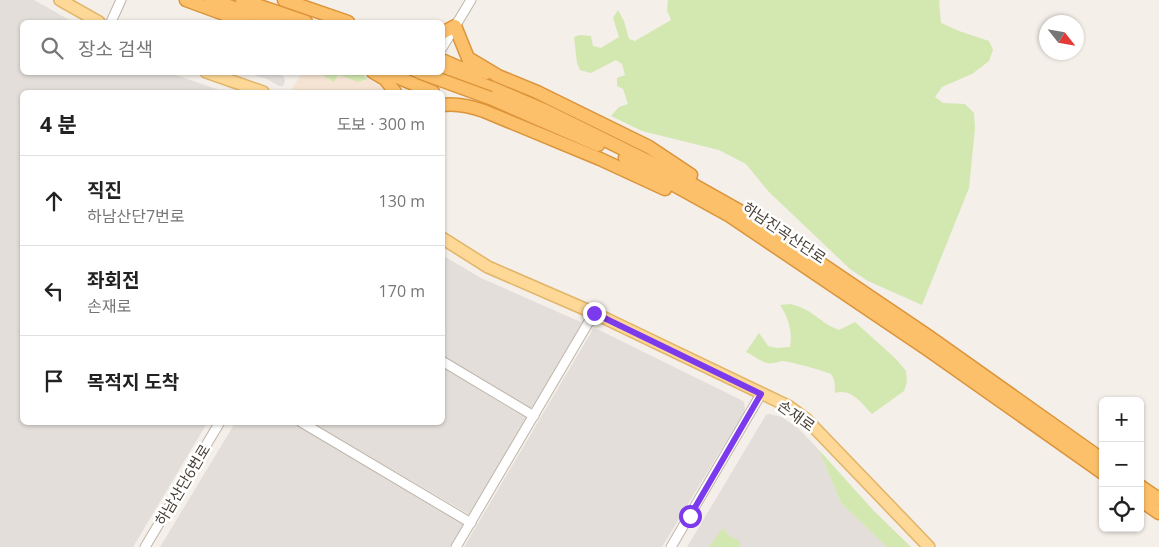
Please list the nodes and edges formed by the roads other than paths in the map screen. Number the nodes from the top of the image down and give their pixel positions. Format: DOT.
graph roads {
  1 [pos="60,0"];
  2 [pos="121,0"];
  3 [pos="186,0"];
  4 [pos="211,0"];
  5 [pos="242,0"];
  6 [pos="284,0"];
  7 [pos="471,0"];
  8 [pos="95,20"];
  9 [pos="112,20"];
  10 [pos="241,20"];
  11 [pos="270,20"];
  12 [pos="300,20"];
  13 [pos="342,20"];
  14 [pos="455,26"];
  15 [pos="445,31"];
  16 [pos="445,43"];
  17 [pos="445,61"];
  18 [pos="445,71"];
  19 [pos="215,75"];
  20 [pos="378,75"];
  21 [pos="391,75"];
  22 [pos="427,75"];
  23 [pos="429,75"];
  24 [pos="498,76"];
  25 [pos="258,90"];
  26 [pos="393,90"];
  27 [pos="419,90"];
  28 [pos="493,94"];
  29 [pos="445,97"];
  30 [pos="445,105"];
  31 [pos="470,106"];
  32 [pos="759,229"];
  33 [pos="445,240"];
  34 [pos="594,313"];
  35 [pos="445,363"];
  36 [pos="761,394"];
  37 [pos="534,416"];
  38 [pos="218,425"];
  39 [pos="306,425"];
  40 [pos="1068,442"];
  41 [pos="1099,466"];
  42 [pos="1141,487"];
  43 [pos="1159,499"];
  44 [pos="1144,503"];
  45 [pos="1159,513"];
  46 [pos="471,523"];
  47 [pos="145,547"];
  48 [pos="456,547"];
  49 [pos="671,547"];
  50 [pos="929,547"];
  1 -- 8 [label="main road"];
  2 -- 9 [label="street"];
  3 -- 10 [label="highway"];
  4 -- 11 [label="highway"];
  5 -- 12 [label="highway"];
  6 -- 13 [label="highway"];
  7 -- 14 [label="street"];
  14 -- 15 [label="highway"];
  14 -- 16 [label="street"];
  14 -- 24 [label="highway"];
  17 -- 24 [label="highway"];
  18 -- 28 [label="highway, 하남진곡산단로"];
  19 -- 25 [label="main road"];
  20 -- 26 [label="highway"];
  21 -- 27 [label="highway"];
  22 -- 27 [label="street"];
  23 -- 28 [label="highway, 하남진곡산단로, bridge"];
  24 -- 32 [label="highway"];
  28 -- 32 [label="highway, 하남진곡산단로"];
  29 -- 31 [label="highway"];
  30 -- 31 [label="highway"];
  31 -- 32 [label="highway"];
  32 -- 40 [label="highway, 하남진곡산단로"];
  32 -- 40 [label="highway, 하남진곡산단로"];
  33 -- 34 [label="main road, 손재로"];
  34 -- 36 [label="main road, 손재로"];
  34 -- 37 [label="street"];
  35 -- 37 [label="street"];
  36 -- 49 [label="street"];
  36 -- 50 [label="main road, 손재로"];
  37 -- 46 [label="street"];
  38 -- 47 [label="street, 하남산단6번로"];
  39 -- 46 [label="street"];
  40 -- 41 [label="highway, 하남진곡산단로"];
  42 -- 43 [label="highway"];
  44 -- 45 [label="highway"];
  46 -- 48 [label="street"];
}
